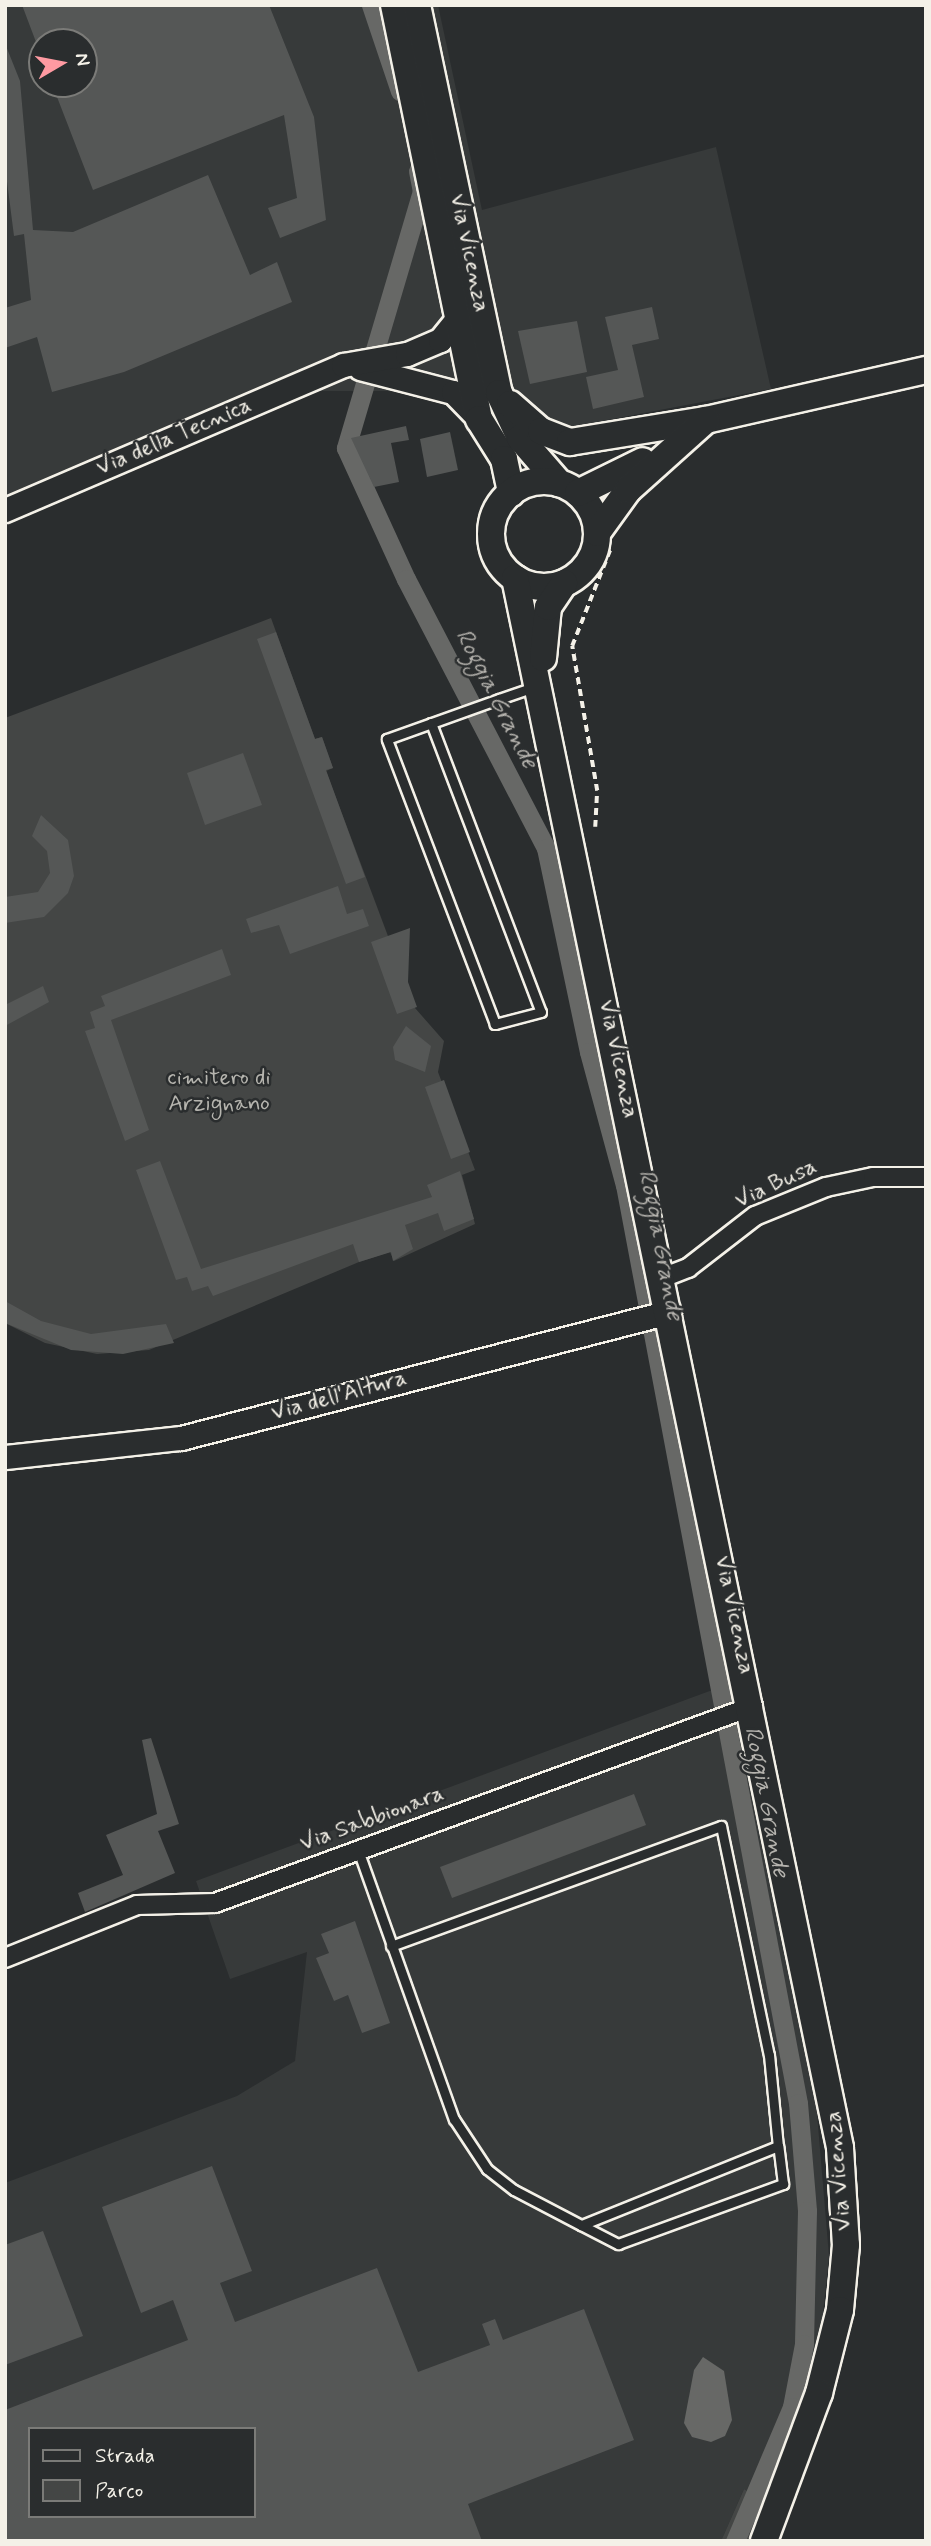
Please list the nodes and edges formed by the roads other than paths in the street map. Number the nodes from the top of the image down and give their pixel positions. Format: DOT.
graph roads {
  1 [pos="394,5"];
  2 [pos="417,5"];
  3 [pos="458,318"];
  4 [pos="343,365"];
  5 [pos="926,370"];
  6 [pos="499,393"];
  7 [pos="479,419"];
  8 [pos="706,420"];
  9 [pos="568,488"];
  10 [pos="511,493"];
  11 [pos="5,510"];
  12 [pos="605,537"];
  13 [pos="515,578"];
  14 [pos="564,583"];
  15 [pos="541,684"];
  16 [pos="431,723"];
  17 [pos="926,1177"];
  18 [pos="662,1278"];
  19 [pos="669,1312"];
  20 [pos="5,1457"];
  21 [pos="752,1706"];
  22 [pos="358,1850"];
  23 [pos="391,1945"];
  24 [pos="5,1958"];
  25 [pos="778,2146"];
  26 [pos="581,2225"];
  27 [pos="764,2541"];
  1 -- 3 [label="main road, Via Vicenza"];
  2 -- 6 [label="main road, Via Vicenza"];
  3 -- 4 [label="street, Via della Tecnica"];
  3 -- 7 [label="main road, Via Vicenza"];
  4 -- 7 [label="street"];
  4 -- 11 [label="street, Via della Tecnica"];
  5 -- 8 [label="main road"];
  6 -- 8 [label="main road"];
  6 -- 9 [label="main road, Via Vicenza"];
  7 -- 10 [label="main road, Via Vicenza"];
  8 -- 9 [label="main road"];
  8 -- 12 [label="main road"];
  9 -- 10 [label="main road"];
  9 -- 12 [label="main road, Via Vicenza"];
  10 -- 13 [label="main road, Via Vicenza"];
  12 -- 14 [label="main road, Via Vicenza"];
  13 -- 14 [label="main road"];
  13 -- 15 [label="main road, Via Vicenza"];
  14 -- 15 [label="main road, Via Vicenza"];
  15 -- 16 [label="lane"];
  15 -- 18 [label="main road, Via Vicenza"];
  16 -- 16 [label="lane"];
  17 -- 18 [label="street, Via Busa"];
  18 -- 19 [label="main road, Via Vicenza"];
  19 -- 20 [label="street, Via dell'Altura"];
  19 -- 21 [label="main road, Via Vicenza"];
  21 -- 22 [label="street, Via Sabbionara"];
  21 -- 27 [label="main road, Via Vicenza"];
  22 -- 23 [label="lane"];
  22 -- 24 [label="street, Via Sabbionara"];
  23 -- 25 [label="lane"];
  23 -- 26 [label="lane"];
  25 -- 26 [label="lane"];
  25 -- 26 [label="lane"];
}
